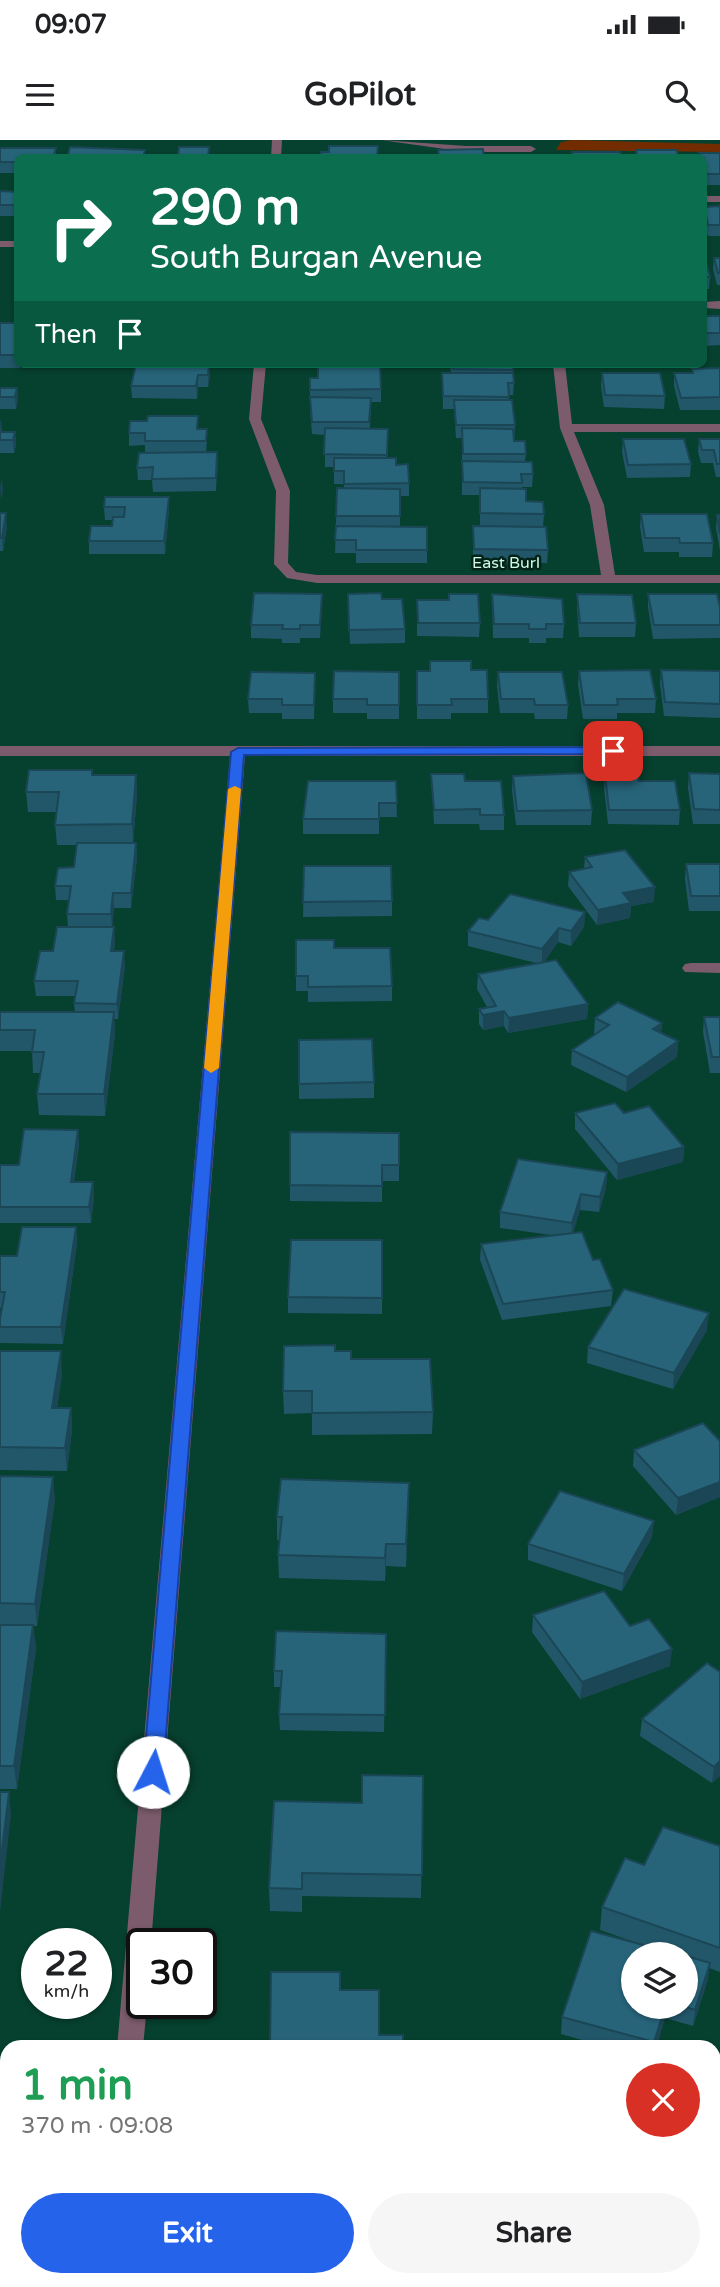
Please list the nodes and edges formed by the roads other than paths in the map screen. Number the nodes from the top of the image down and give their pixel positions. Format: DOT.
graph roads {
  1 [pos="386,140"];
  2 [pos="531,149"];
  3 [pos="260,368"];
  4 [pos="559,368"];
  5 [pos="566,428"];
  6 [pos="720,428"];
  7 [pos="609,579"];
  8 [pos="720,579"];
  9 [pos="0,751"];
  10 [pos="720,751"];
  11 [pos="238,752"];
  12 [pos="691,968"];
  13 [pos="720,968"];
  14 [pos="131,2040"];
  1 -- 2 [label="street"];
  3 -- 7 [label="street, East Burl"];
  4 -- 5 [label="street"];
  5 -- 6 [label="street"];
  5 -- 7 [label="street"];
  7 -- 8 [label="street, East Burl"];
  9 -- 11 [label="street"];
  10 -- 11 [label="street"];
  11 -- 14 [label="street"];
  12 -- 13 [label="street"];
}
